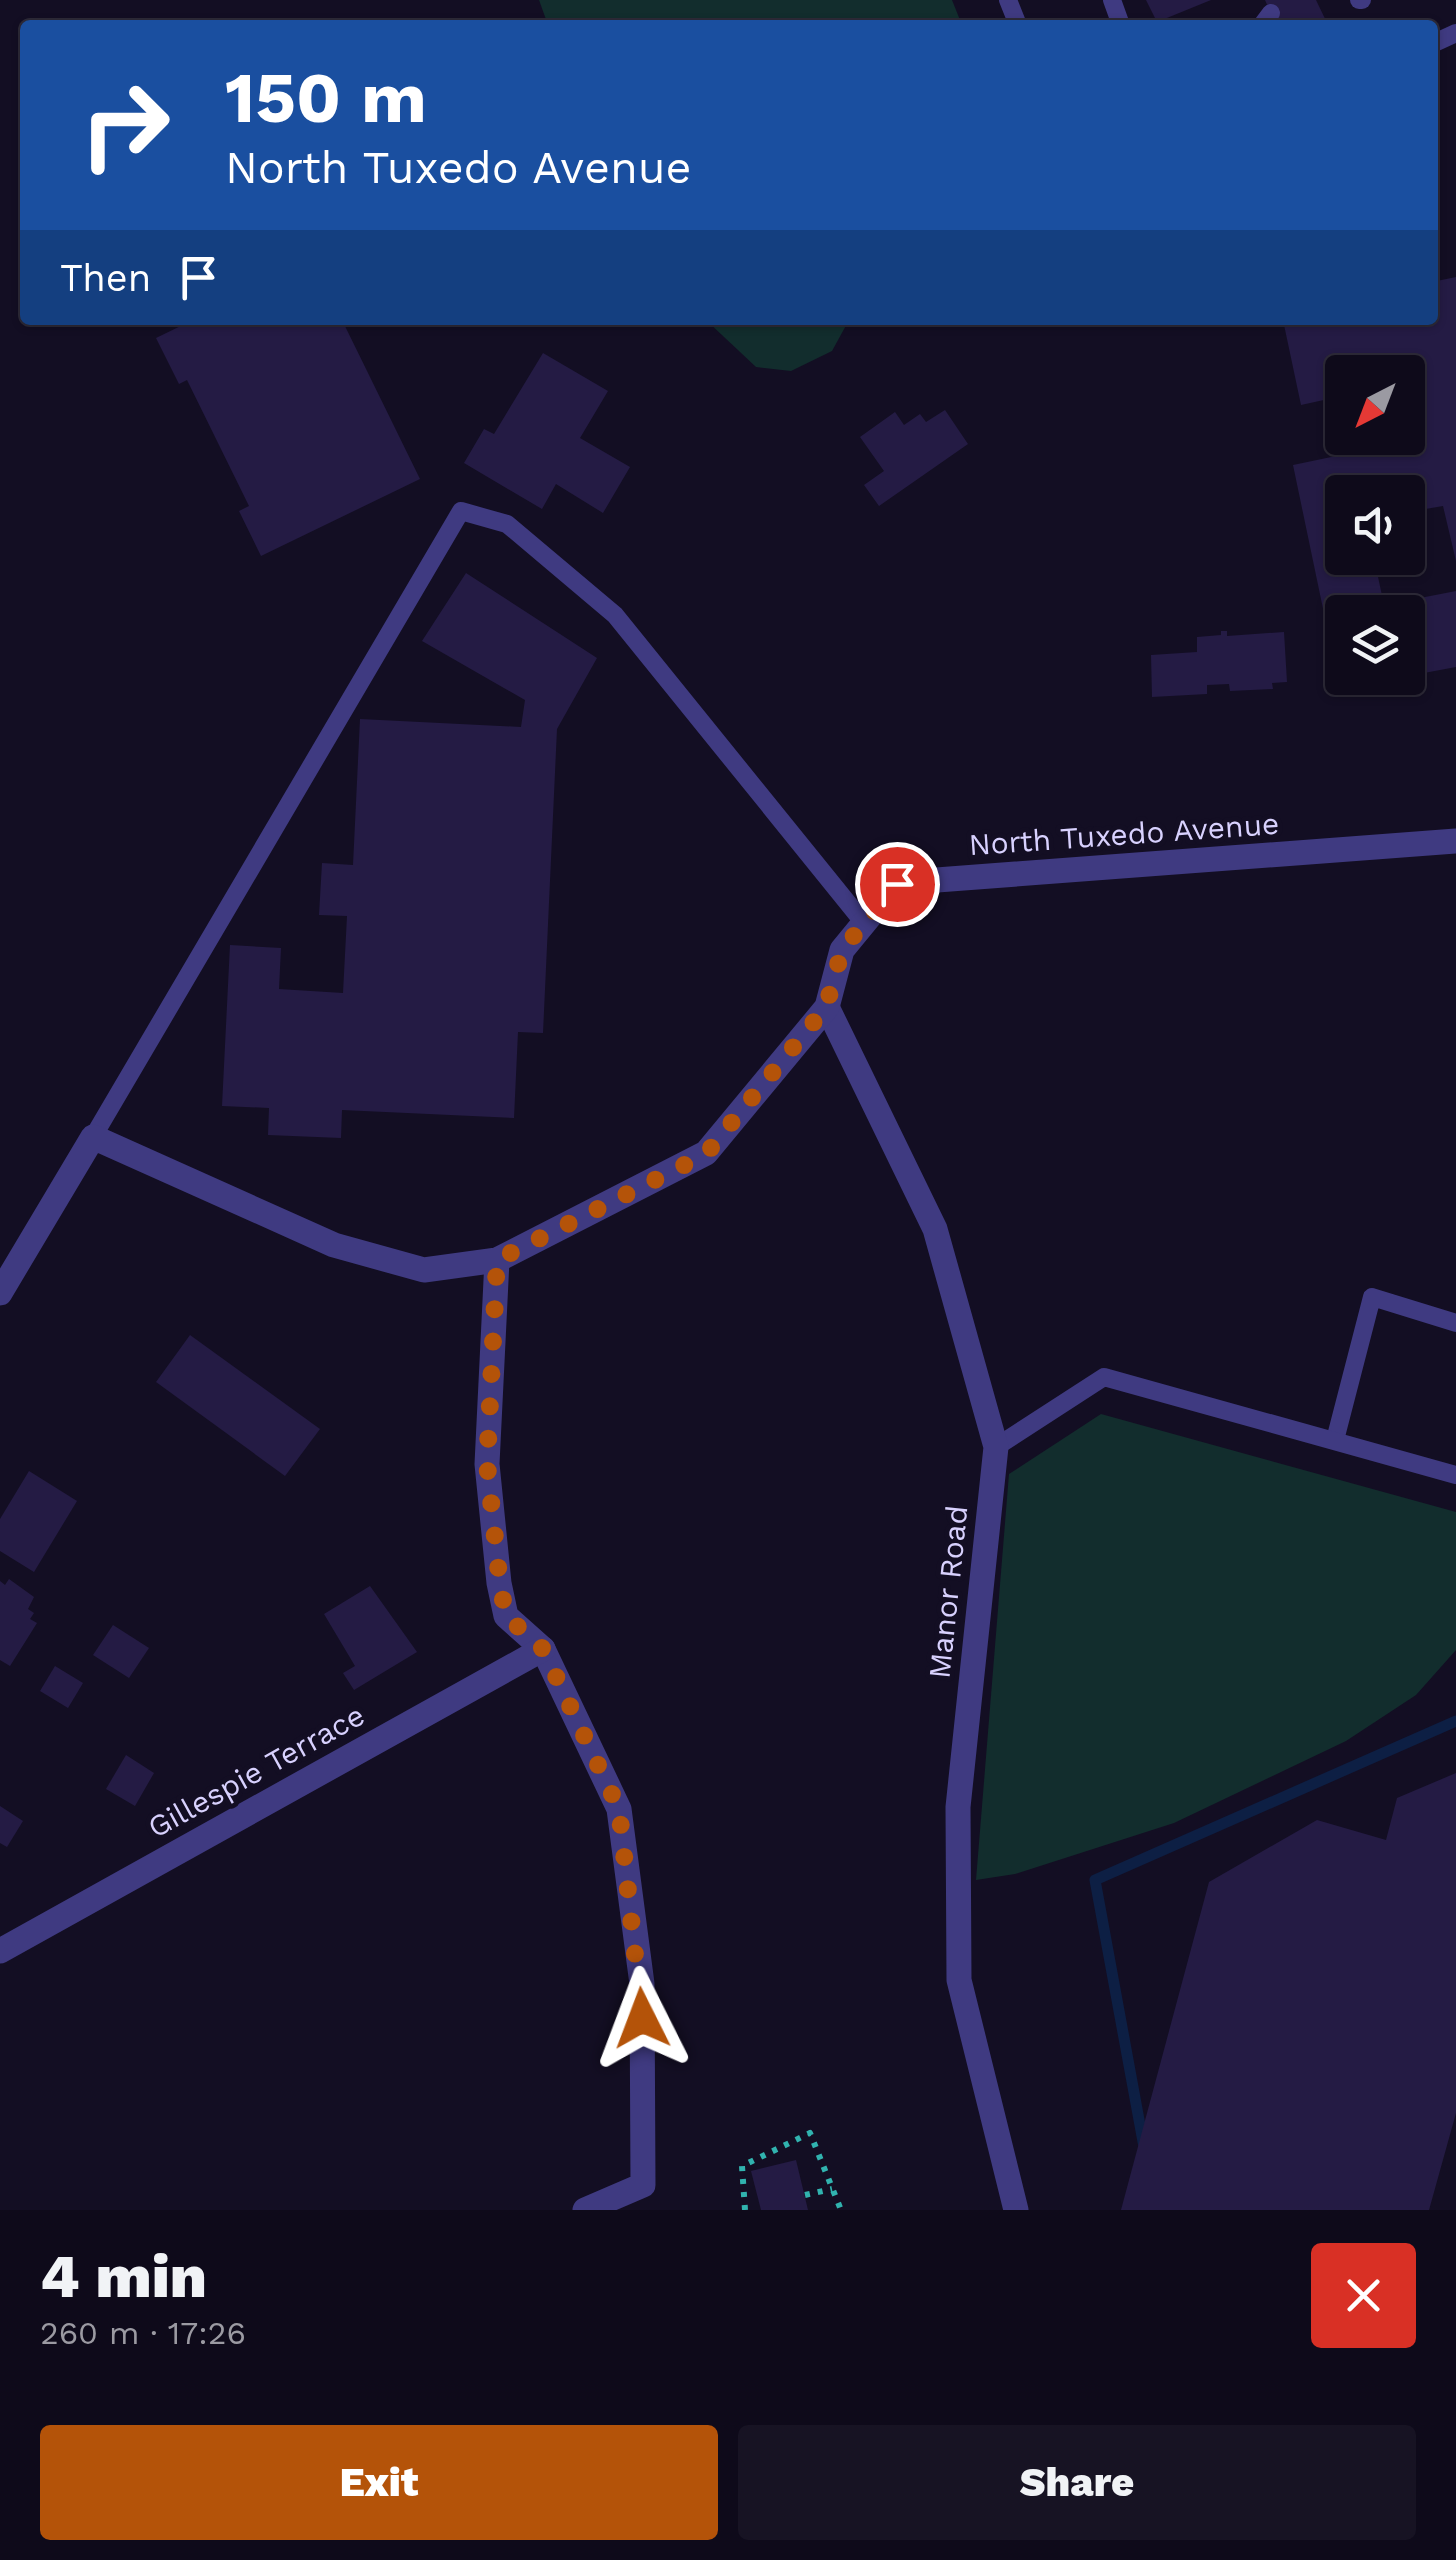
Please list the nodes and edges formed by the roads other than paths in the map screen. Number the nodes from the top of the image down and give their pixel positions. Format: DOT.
graph roads {
  1 [pos="1456,841"];
  2 [pos="864,923"];
  3 [pos="826,1007"];
  4 [pos="93,1137"];
  5 [pos="497,1260"];
  6 [pos="0,1293"];
  7 [pos="1456,1323"];
  8 [pos="1335,1440"];
  9 [pos="996,1447"];
  10 [pos="1456,1475"];
  11 [pos="543,1649"];
  12 [pos="0,1951"];
  13 [pos="584,2210"];
  14 [pos="1016,2210"];
  1 -- 2 [label="street, North Tuxedo Avenue"];
  2 -- 3 [label="street, North Tuxedo Avenue"];
  2 -- 4 [label="lane"];
  3 -- 5 [label="street, North Tuxedo Avenue"];
  3 -- 9 [label="street, Manor Road"];
  4 -- 5 [label="street, North Tuxedo Avenue"];
  4 -- 6 [label="street"];
  5 -- 11 [label="street"];
  7 -- 8 [label="lane"];
  8 -- 9 [label="lane"];
  8 -- 10 [label="lane"];
  9 -- 14 [label="street, Manor Road"];
  11 -- 12 [label="street, Gillespie Terrace"];
  11 -- 13 [label="street"];
}
